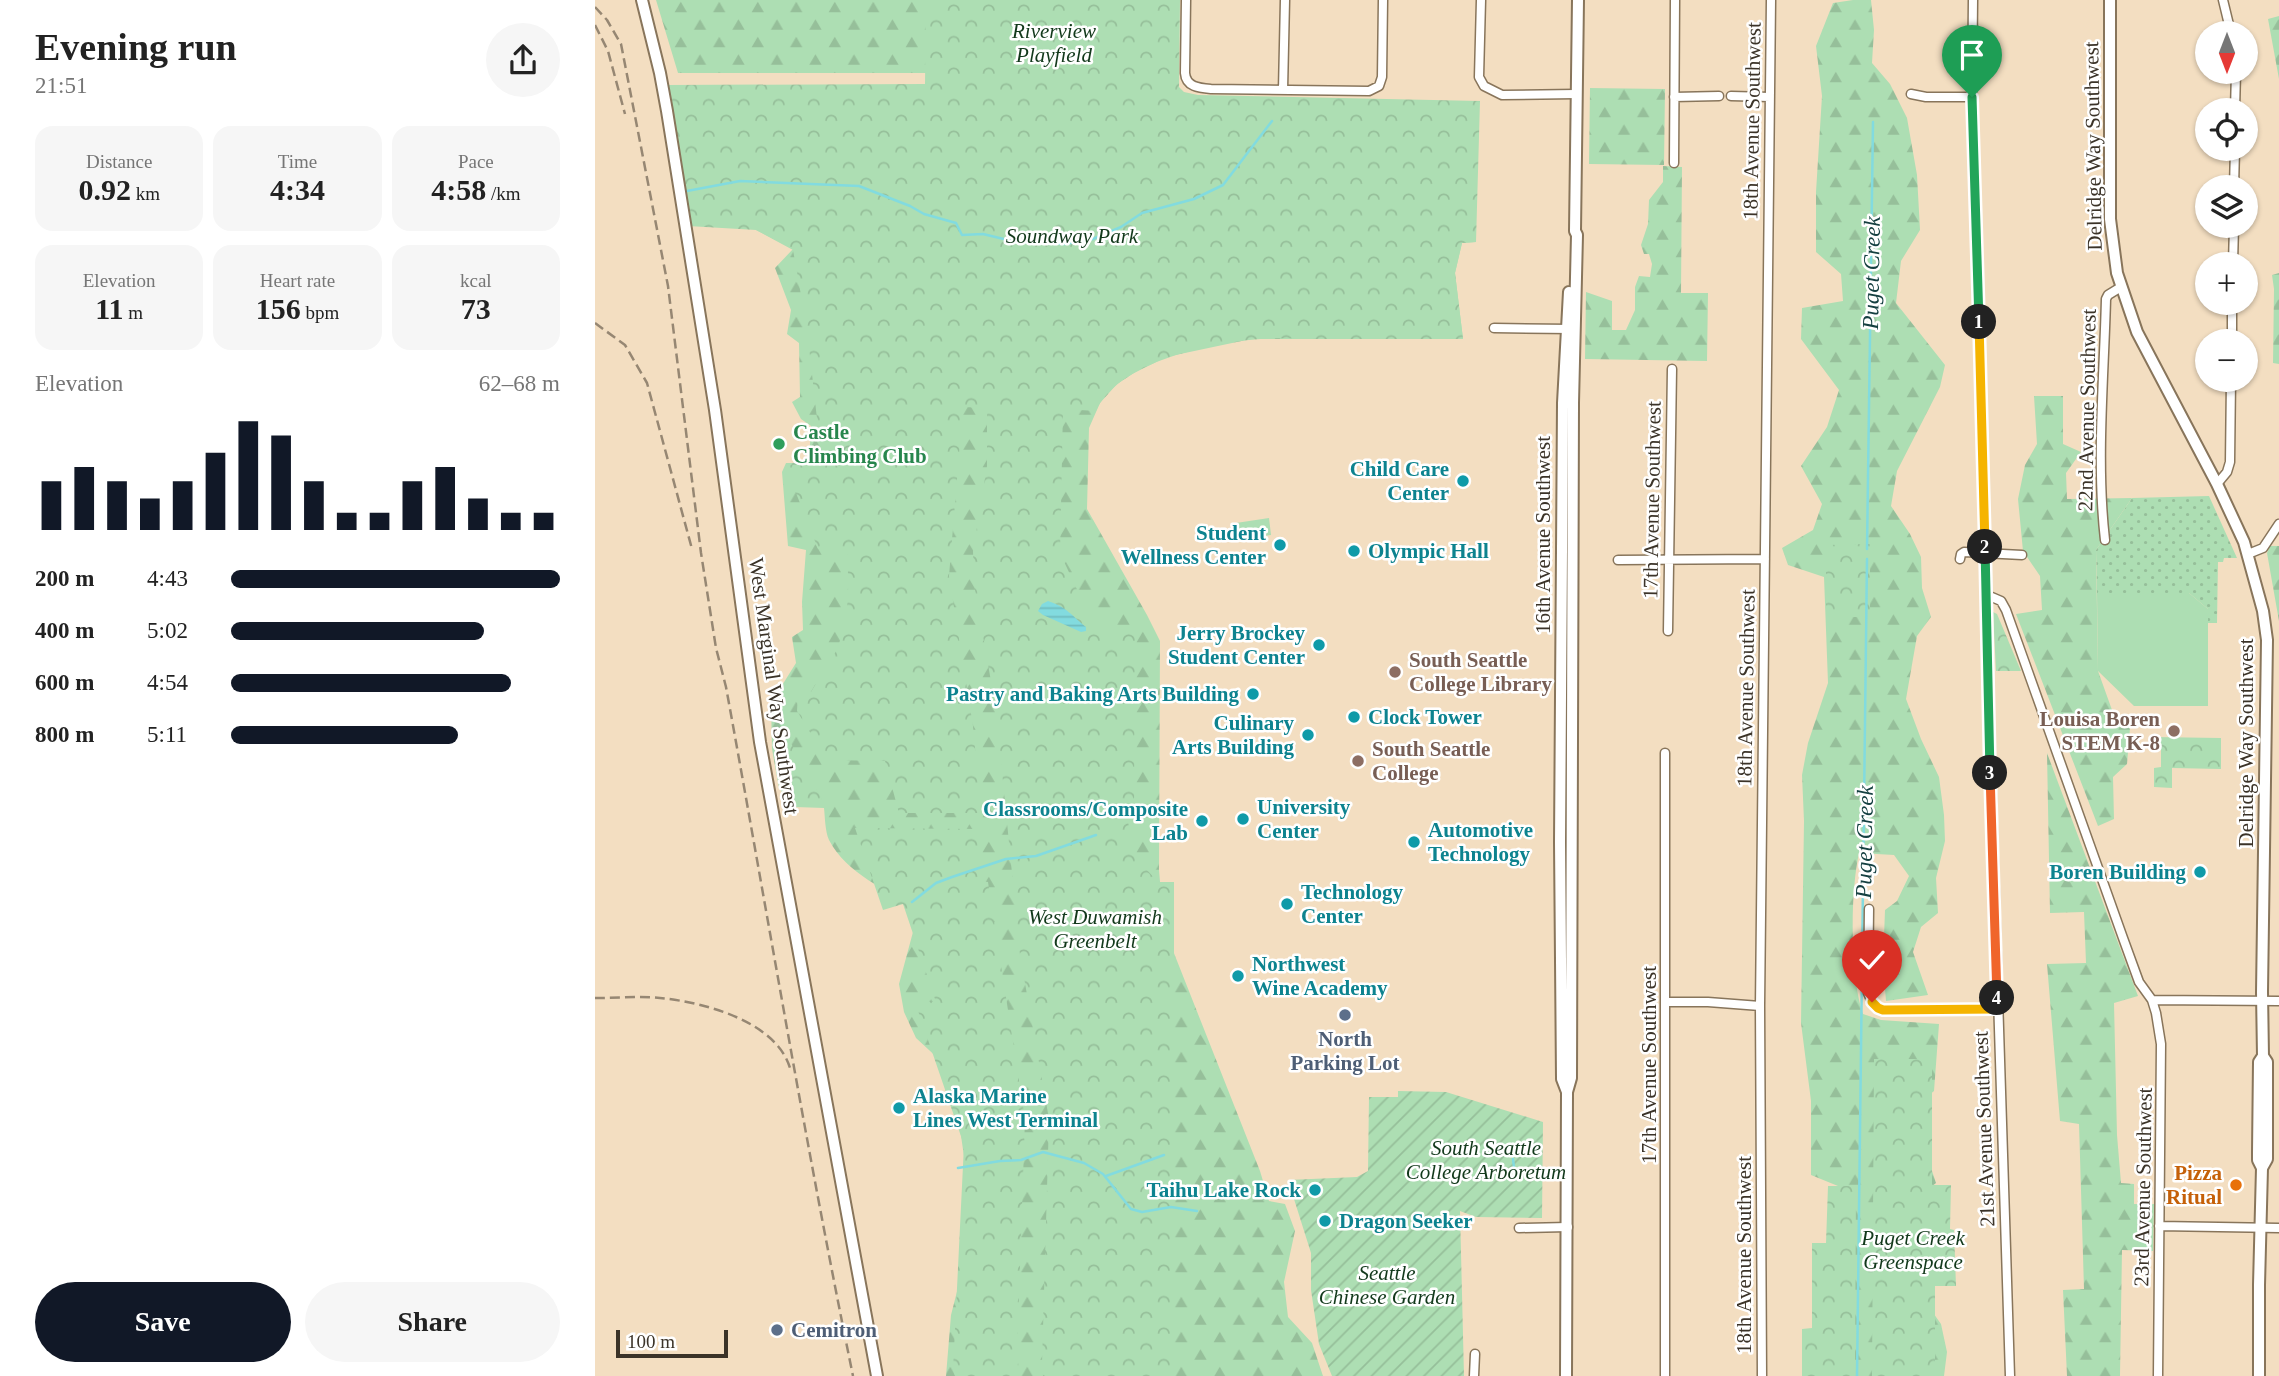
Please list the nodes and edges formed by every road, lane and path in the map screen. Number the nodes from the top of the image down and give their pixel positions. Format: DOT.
graph roads {
  1 [pos="642,0"];
  2 [pos="1187,0"];
  3 [pos="1285,0"];
  4 [pos="1383,0"];
  5 [pos="1481,0"];
  6 [pos="1578,0"];
  7 [pos="1675,0"];
  8 [pos="1771,0"];
  9 [pos="1973,0"];
  10 [pos="2110,0"];
  11 [pos="2223,0"];
  12 [pos="2228,21"];
  13 [pos="1283,90"];
  14 [pos="1576,94"];
  15 [pos="1910,94"];
  16 [pos="1719,96"];
  17 [pos="1731,96"];
  18 [pos="1674,97"];
  19 [pos="1770,97"];
  20 [pos="1972,97"];
  21 [pos="1674,163"];
  22 [pos="2121,287"];
  23 [pos="1494,328"];
  24 [pos="1571,329"];
  25 [pos="1672,369"];
  26 [pos="2231,392"];
  27 [pos="2217,484"];
  28 [pos="2279,524"];
  29 [pos="2105,540"];
  30 [pos="2268,542"];
  31 [pos="2279,542"];
  32 [pos="1985,552"];
  33 [pos="2248,554"];
  34 [pos="2022,555"];
  35 [pos="1765,559"];
  36 [pos="1960,559"];
  37 [pos="1618,560"];
  38 [pos="1669,560"];
  39 [pos="1987,595"];
  40 [pos="1668,631"];
  41 [pos="1665,753"];
  42 [pos="1869,909"];
  43 [pos="2152,1000"];
  44 [pos="2263,1000"];
  45 [pos="2279,1001"];
  46 [pos="1667,1002"];
  47 [pos="1761,1006"];
  48 [pos="1997,1009"];
  49 [pos="2159,1226"];
  50 [pos="1567,1227"];
  51 [pos="1519,1228"];
  52 [pos="2262,1228"];
  53 [pos="2279,1228"];
  54 [pos="1475,1354"];
  55 [pos="877,1376"];
  56 [pos="1474,1376"];
  57 [pos="1566,1376"];
  58 [pos="1665,1376"];
  59 [pos="1762,1376"];
  60 [pos="2010,1376"];
  61 [pos="2158,1376"];
  62 [pos="2259,1376"];
  1 -- 55 [label="main road, West Marginal Way Southwest"];
  2 -- 13 [label="street"];
  3 -- 13 [label="street"];
  4 -- 13 [label="street"];
  5 -- 14 [label="street"];
  6 -- 14 [label="main road, 16th Avenue Southwest"];
  7 -- 18 [label="street"];
  8 -- 19 [label="street, 18th Avenue Southwest"];
  9 -- 20 [label="street, 21st Avenue Southwest"];
  10 -- 22 [label="main road, Delridge Way Southwest"];
  11 -- 12 [label="street"];
  14 -- 24 [label="main road, 16th Avenue Southwest"];
  15 -- 20 [label="street"];
  16 -- 18 [label="street"];
  17 -- 19 [label="street"];
  18 -- 21 [label="street"];
  19 -- 35 [label="street, 18th Avenue Southwest"];
  20 -- 32 [label="street, 21st Avenue Southwest"];
  22 -- 27 [label="main road, Delridge Way Southwest"];
  22 -- 29 [label="street, 22nd Avenue Southwest"];
  23 -- 24 [label="street"];
  24 -- 50 [label="main road, 16th Avenue Southwest"];
  25 -- 38 [label="street, 17th Avenue Southwest"];
  26 -- 27 [label="street"];
  27 -- 33 [label="main road, Delridge Way Southwest"];
  28 -- 30 [label="street"];
  30 -- 31 [label="street"];
  30 -- 33 [label="street"];
  32 -- 34 [label="street"];
  32 -- 36 [label="street"];
  32 -- 39 [label="street, 21st Avenue Southwest"];
  33 -- 44 [label="main road, Delridge Way Southwest"];
  35 -- 38 [label="street"];
  35 -- 47 [label="street, 18th Avenue Southwest"];
  37 -- 38 [label="street"];
  38 -- 40 [label="street, 17th Avenue Southwest"];
  39 -- 43 [label="street, 23rd Avenue Southwest"];
  39 -- 48 [label="street, 21st Avenue Southwest"];
  41 -- 46 [label="street, 17th Avenue Southwest"];
  42 -- 48 [label="street"];
  43 -- 44 [label="street"];
  43 -- 49 [label="street, 23rd Avenue Southwest"];
  44 -- 45 [label="street"];
  44 -- 52 [label="main road, Delridge Way Southwest"];
  46 -- 47 [label="street"];
  46 -- 58 [label="street, 17th Avenue Southwest"];
  47 -- 59 [label="street, 18th Avenue Southwest"];
  48 -- 60 [label="street, 21st Avenue Southwest"];
  49 -- 52 [label="street"];
  49 -- 61 [label="street, 23rd Avenue Southwest"];
  50 -- 51 [label="street"];
  50 -- 57 [label="main road, 16th Avenue Southwest"];
  52 -- 53 [label="street"];
  52 -- 62 [label="main road, Delridge Way Southwest"];
  54 -- 56 [label="street"];
}
